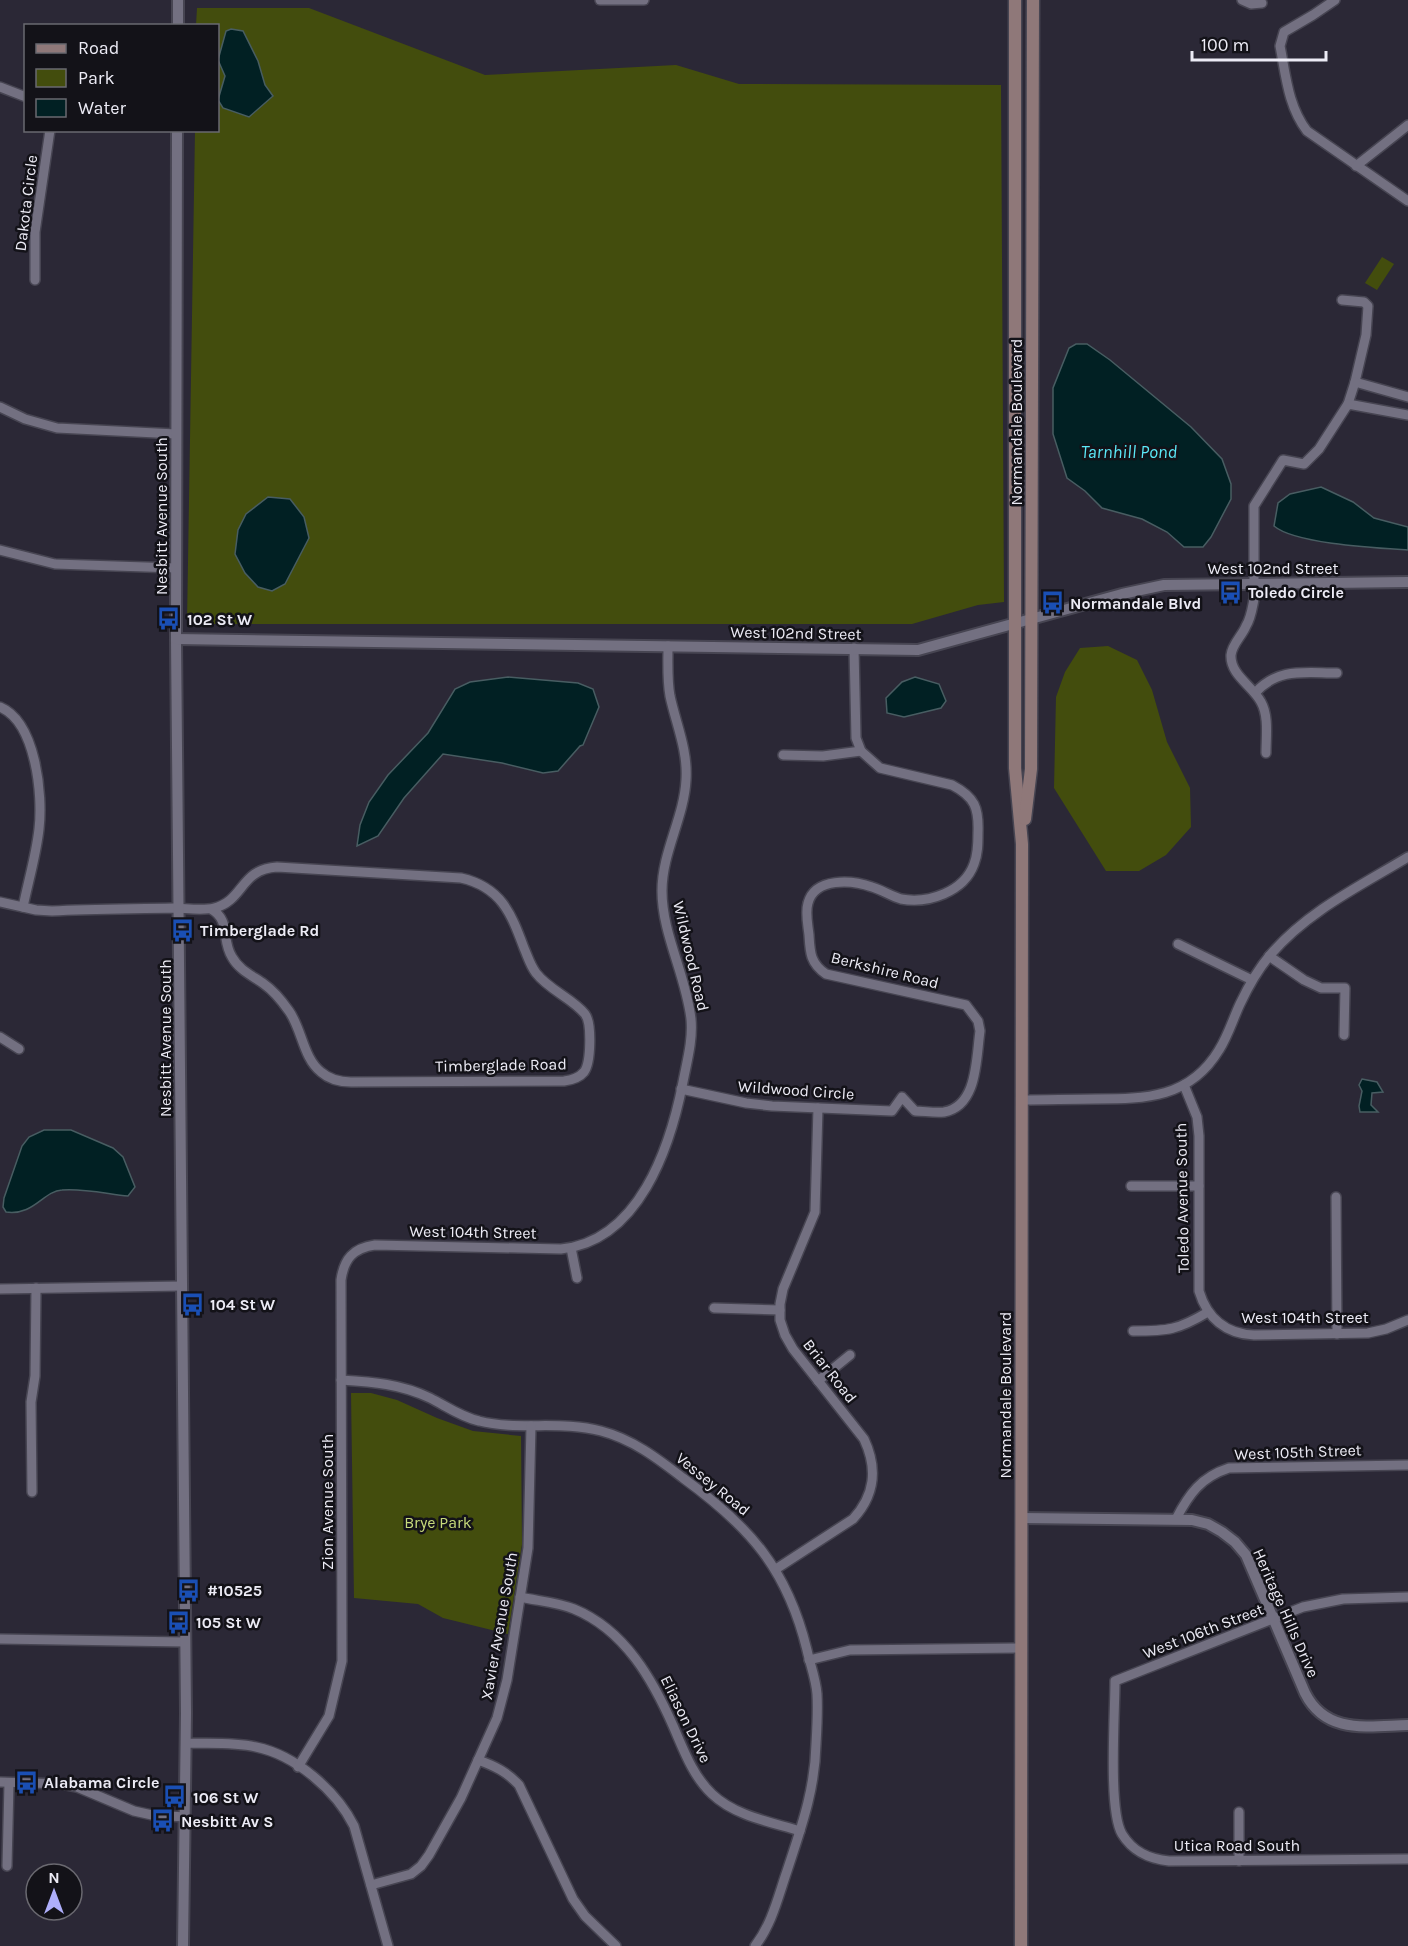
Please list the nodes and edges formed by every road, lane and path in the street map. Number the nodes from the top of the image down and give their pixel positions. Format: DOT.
graph roads {
  1 [pos="178,0"];
  2 [pos="600,0"];
  3 [pos="644,0"];
  4 [pos="1015,0"];
  5 [pos="1033,0"];
  6 [pos="1242,0"];
  7 [pos="1335,0"];
  8 [pos="1262,3"];
  9 [pos="178,24"];
  10 [pos="0,87"];
  11 [pos="24,96"];
  12 [pos="1408,125"];
  13 [pos="50,132"];
  14 [pos="177,132"];
  15 [pos="1356,166"];
  16 [pos="1408,201"];
  17 [pos="35,280"];
  18 [pos="1342,300"];
  19 [pos="1355,382"];
  20 [pos="1408,397"];
  21 [pos="1347,404"];
  22 [pos="0,407"];
  23 [pos="1408,415"];
  24 [pos="176,434"];
  25 [pos="0,550"];
  26 [pos="176,568"];
  27 [pos="1408,582"];
  28 [pos="1254,584"];
  29 [pos="1032,618"];
  30 [pos="1014,622"];
  31 [pos="176,639"];
  32 [pos="668,646"];
  33 [pos="854,648"];
  34 [pos="1337,673"];
  35 [pos="1255,693"];
  36 [pos="0,707"];
  37 [pos="861,751"];
  38 [pos="1266,753"];
  39 [pos="783,755"];
  40 [pos="1022,844"];
  41 [pos="1408,857"];
  42 [pos="0,902"];
  43 [pos="23,907"];
  44 [pos="184,908"];
  45 [pos="211,909"];
  46 [pos="1178,944"];
  47 [pos="1269,956"];
  48 [pos="1252,980"];
  49 [pos="1344,1035"];
  50 [pos="0,1037"];
  51 [pos="19,1049"];
  52 [pos="1184,1085"];
  53 [pos="681,1089"];
  54 [pos="902,1097"];
  55 [pos="1023,1100"];
  56 [pos="818,1108"];
  57 [pos="671,1131"];
  58 [pos="1131,1186"];
  59 [pos="1199,1186"];
  60 [pos="1336,1197"];
  61 [pos="375,1245"];
  62 [pos="571,1248"];
  63 [pos="577,1278"];
  64 [pos="182,1286"];
  65 [pos="0,1288"];
  66 [pos="36,1288"];
  67 [pos="714,1308"];
  68 [pos="780,1310"];
  69 [pos="1208,1312"];
  70 [pos="1408,1320"];
  71 [pos="1133,1331"];
  72 [pos="1337,1334"];
  73 [pos="850,1355"];
  74 [pos="342,1380"];
  75 [pos="818,1381"];
  76 [pos="531,1426"];
  77 [pos="1408,1465"];
  78 [pos="32,1492"];
  79 [pos="1021,1518"];
  80 [pos="1176,1519"];
  81 [pos="776,1569"];
  82 [pos="1408,1597"];
  83 [pos="520,1598"];
  84 [pos="1274,1619"];
  85 [pos="0,1640"];
  86 [pos="186,1642"];
  87 [pos="1021,1648"];
  88 [pos="809,1660"];
  89 [pos="1115,1681"];
  90 [pos="1408,1725"];
  91 [pos="186,1743"];
  92 [pos="478,1760"];
  93 [pos="298,1767"];
  94 [pos="4,1783"];
  95 [pos="1239,1812"];
  96 [pos="184,1817"];
  97 [pos="800,1831"];
  98 [pos="1408,1859"];
  99 [pos="1239,1861"];
  100 [pos="7,1866"];
  101 [pos="371,1886"];
  102 [pos="183,1946"];
  103 [pos="388,1946"];
  104 [pos="616,1946"];
  105 [pos="755,1946"];
  106 [pos="1021,1946"];
  1 -- 9 [label="street"];
  2 -- 3 [label="street"];
  4 -- 30 [label="main road, Normandale Boulevard"];
  5 -- 29 [label="main road, Normandale Boulevard"];
  6 -- 8 [label="street"];
  7 -- 15 [label="street"];
  10 -- 11 [label="street"];
  12 -- 15 [label="street"];
  13 -- 17 [label="street, Dakota Circle"];
  14 -- 24 [label="street, Nesbitt Avenue South"];
  15 -- 16 [label="street"];
  18 -- 19 [label="street"];
  19 -- 20 [label="street"];
  19 -- 21 [label="street"];
  21 -- 23 [label="street"];
  21 -- 28 [label="street"];
  22 -- 24 [label="street"];
  24 -- 26 [label="street, Nesbitt Avenue South"];
  25 -- 26 [label="street"];
  26 -- 31 [label="street, Nesbitt Avenue South"];
  27 -- 28 [label="street, West 102nd Street"];
  28 -- 29 [label="street, West 102nd Street"];
  28 -- 35 [label="street"];
  29 -- 30 [label="street, West 102nd Street"];
  29 -- 40 [label="main road, Normandale Boulevard"];
  30 -- 33 [label="street, West 102nd Street"];
  30 -- 40 [label="main road, Normandale Boulevard"];
  31 -- 32 [label="street, West 102nd Street"];
  31 -- 44 [label="street, Nesbitt Avenue South"];
  32 -- 33 [label="street, West 102nd Street"];
  32 -- 53 [label="street, Wildwood Road"];
  33 -- 37 [label="street"];
  34 -- 35 [label="street"];
  35 -- 38 [label="street"];
  36 -- 43 [label="street"];
  37 -- 39 [label="street"];
  37 -- 54 [label="street, Berkshire Road"];
  40 -- 55 [label="main road, Normandale Boulevard"];
  41 -- 47 [label="street"];
  42 -- 43 [label="street"];
  43 -- 44 [label="street"];
  44 -- 45 [label="street"];
  44 -- 64 [label="street, Nesbitt Avenue South"];
  45 -- 45 [label="street, Timberglade Road"];
  46 -- 48 [label="street"];
  47 -- 48 [label="street"];
  47 -- 49 [label="street"];
  48 -- 52 [label="street"];
  50 -- 51 [label="street"];
  52 -- 55 [label="street"];
  52 -- 59 [label="street, Toledo Avenue South"];
  53 -- 56 [label="street, Wildwood Circle"];
  53 -- 57 [label="street, Wildwood Road"];
  54 -- 56 [label="street, Wildwood Circle"];
  55 -- 79 [label="main road, Normandale Boulevard"];
  56 -- 68 [label="street, Briar Road"];
  57 -- 62 [label="street, West 104th Street"];
  58 -- 59 [label="street"];
  59 -- 69 [label="street, Toledo Avenue South"];
  60 -- 72 [label="street"];
  61 -- 62 [label="street, West 104th Street"];
  61 -- 74 [label="street, Zion Avenue South"];
  62 -- 63 [label="street"];
  64 -- 66 [label="street"];
  64 -- 86 [label="street, Nesbitt Avenue South"];
  65 -- 66 [label="street"];
  66 -- 78 [label="street"];
  67 -- 68 [label="street"];
  68 -- 75 [label="street, Briar Road"];
  69 -- 71 [label="street"];
  69 -- 72 [label="street, West 104th Street"];
  70 -- 72 [label="street, West 104th Street"];
  73 -- 75 [label="street"];
  74 -- 76 [label="street, Vessey Road"];
  74 -- 93 [label="street, Zion Avenue South"];
  75 -- 81 [label="street, Briar Road"];
  76 -- 81 [label="street, Vessey Road"];
  76 -- 83 [label="street, Xavier Avenue South"];
  77 -- 80 [label="street, West 105th Street"];
  79 -- 80 [label="street, Heritage Hills Drive"];
  79 -- 87 [label="main road, Normandale Boulevard"];
  80 -- 84 [label="street, Heritage Hills Drive"];
  81 -- 88 [label="street, Vessey Road"];
  82 -- 84 [label="street, West 106th Street"];
  83 -- 92 [label="street, Xavier Avenue South"];
  83 -- 97 [label="street, Eliason Drive"];
  84 -- 89 [label="street, West 106th Street"];
  84 -- 90 [label="street, Heritage Hills Drive"];
  85 -- 86 [label="street"];
  86 -- 91 [label="street, Nesbitt Avenue South"];
  87 -- 88 [label="street"];
  87 -- 106 [label="main road, Normandale Boulevard"];
  88 -- 97 [label="street, Vessey Road"];
  89 -- 99 [label="street, Utica Road South"];
  91 -- 93 [label="street"];
  91 -- 96 [label="street, Nesbitt Avenue South"];
  92 -- 101 [label="street, Xavier Avenue South"];
  92 -- 104 [label="street"];
  93 -- 101 [label="street"];
  94 -- 96 [label="street"];
  94 -- 100 [label="street"];
  95 -- 99 [label="street"];
  96 -- 102 [label="street, Nesbitt Avenue South"];
  97 -- 105 [label="street, Vessey Road"];
  98 -- 99 [label="street, Utica Road South"];
  101 -- 103 [label="street"];
}
